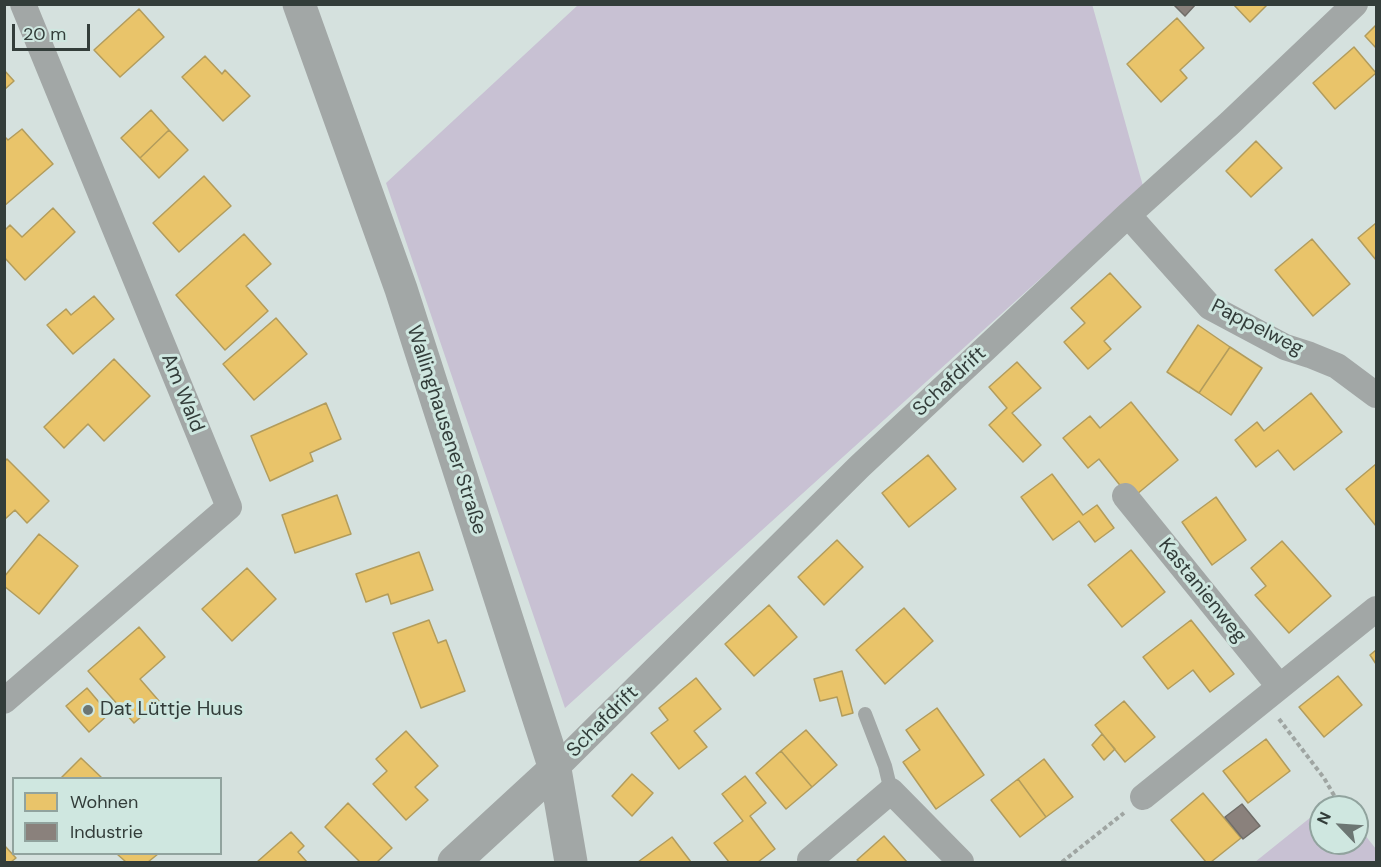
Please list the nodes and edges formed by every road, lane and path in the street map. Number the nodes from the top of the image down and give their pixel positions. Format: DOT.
graph roads {
  1 [pos="22,4"];
  2 [pos="299,4"];
  3 [pos="1355,4"];
  4 [pos="1128,215"];
  5 [pos="1377,395"];
  6 [pos="1125,496"];
  7 [pos="1377,609"];
  8 [pos="1271,693"];
  9 [pos="4,700"];
  10 [pos="865,714"];
  11 [pos="555,769"];
  12 [pos="891,790"];
  13 [pos="1334,795"];
  14 [pos="1143,797"];
  15 [pos="810,860"];
  16 [pos="454,862"];
  17 [pos="571,862"];
  18 [pos="961,862"];
  19 [pos="1062,862"];
  1 -- 9 [label="street, Am Wald"];
  2 -- 11 [label="street, Wallinghausener Straße"];
  3 -- 4 [label="street, Schafdrift"];
  4 -- 5 [label="street, Pappelweg"];
  4 -- 11 [label="street, Schafdrift"];
  6 -- 8 [label="street, Kastanienweg"];
  7 -- 8 [label="street"];
  8 -- 13 [label="path"];
  8 -- 14 [label="street"];
  10 -- 12 [label="lane"];
  11 -- 16 [label="street"];
  11 -- 17 [label="street, Wallinghausener Straße"];
  12 -- 15 [label="street"];
  12 -- 18 [label="street"];
  14 -- 19 [label="path"];
}
